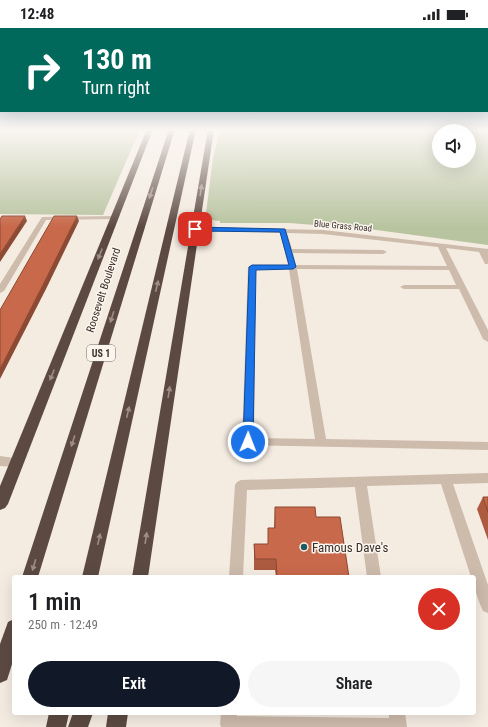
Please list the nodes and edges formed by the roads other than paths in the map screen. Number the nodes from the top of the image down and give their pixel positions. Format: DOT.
graph roads {
  1 [pos="137,162"];
  2 [pos="162,162"];
  3 [pos="186,162"];
  4 [pos="206,162"];
  5 [pos="114,218"];
  6 [pos="195,229"];
  7 [pos="283,230"];
  8 [pos="441,246"];
  9 [pos="289,251"];
  10 [pos="485,251"];
  11 [pos="383,252"];
  12 [pos="488,262"];
  13 [pos="293,267"];
  14 [pos="452,268"];
  15 [pos="404,287"];
  16 [pos="462,287"];
  17 [pos="0,291"];
  18 [pos="488,339"];
  19 [pos="321,443"];
  20 [pos="488,446"];
  21 [pos="0,461"];
  22 [pos="17,462"];
  23 [pos="488,478"];
  24 [pos="446,480"];
  25 [pos="360,482"];
  26 [pos="0,504"];
  27 [pos="31,575"];
  28 [pos="90,575"];
  29 [pos="140,575"];
  30 [pos="236,575"];
  31 [pos="374,575"];
  32 [pos="488,606"];
  33 [pos="12,634"];
  34 [pos="0,673"];
  35 [pos="59,715"];
  36 [pos="83,715"];
  37 [pos="118,715"];
  38 [pos="229,715"];
  39 [pos="397,715"];
  40 [pos="56,727"];
  41 [pos="78,727"];
  42 [pos="116,727"];
  43 [pos="399,727"];
  1 -- 5 [label="highway, Roosevelt Boulevard"];
  2 -- 27 [label="highway, Roosevelt Boulevard / US 1, one-way"];
  28 -- 3 [label="highway, one-way"];
  6 -- 4 [label="highway, one-way"];
  5 -- 17 [label="street"];
  5 -- 22 [label="highway, Roosevelt Boulevard, one-way"];
  6 -- 7 [label="street, Blue Grass Road"];
  29 -- 6 [label="highway, one-way"];
  7 -- 8 [label="street, Blue Grass Road"];
  7 -- 9 [label="street"];
  8 -- 10 [label="street, Blue Grass Road"];
  8 -- 14 [label="street"];
  9 -- 11 [label="street"];
  9 -- 13 [label="street"];
  10 -- 12 [label="street"];
  13 -- 14 [label="street"];
  13 -- 19 [label="street"];
  13 -- 19 [label="street"];
  14 -- 16 [label="street"];
  15 -- 16 [label="street"];
  16 -- 18 [label="street"];
  19 -- 20 [label="street"];
  21 -- 22 [label="street"];
  22 -- 26 [label="highway, Roosevelt Boulevard"];
  23 -- 24 [label="street"];
  24 -- 25 [label="street"];
  24 -- 32 [label="street"];
  25 -- 30 [label="street"];
  25 -- 31 [label="street"];
  33 -- 34 [label="highway"];
  35 -- 40 [label="highway"];
  36 -- 41 [label="highway"];
  37 -- 42 [label="highway"];
  38 -- 43 [label="street"];
  39 -- 43 [label="street"];
}
